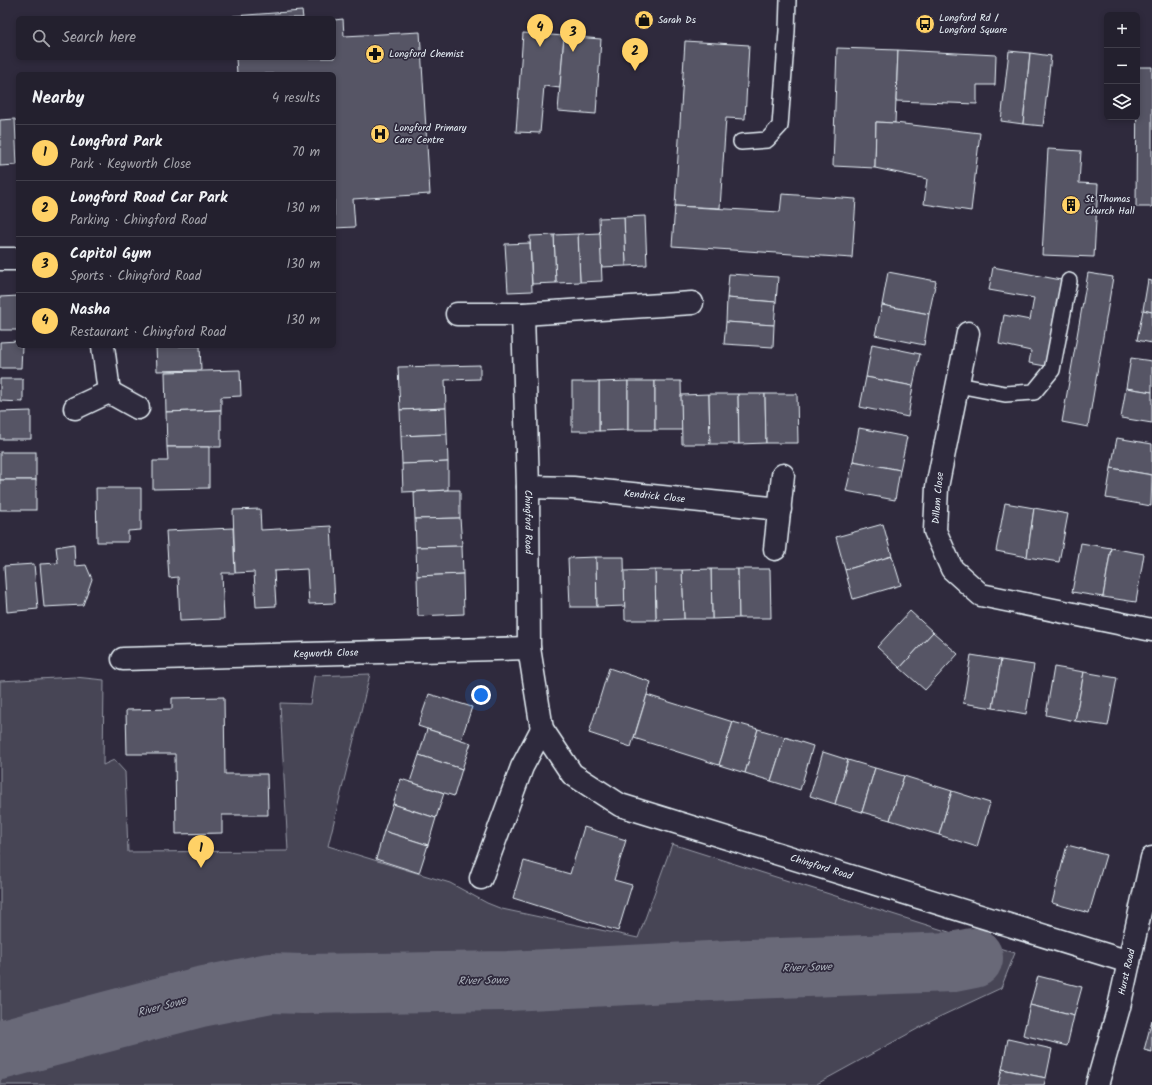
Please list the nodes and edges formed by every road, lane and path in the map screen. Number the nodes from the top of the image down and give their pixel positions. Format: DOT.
graph roads {
  1 [pos="788,0"];
  2 [pos="741,142"];
  3 [pos="0,259"];
  4 [pos="16,259"];
  5 [pos="1069,281"];
  6 [pos="692,303"];
  7 [pos="457,314"];
  8 [pos="523,314"];
  9 [pos="968,333"];
  10 [pos="103,348"];
  11 [pos="958,385"];
  12 [pos="109,392"];
  13 [pos="75,408"];
  14 [pos="138,408"];
  15 [pos="783,475"];
  16 [pos="528,487"];
  17 [pos="780,509"];
  18 [pos="775,549"];
  19 [pos="1152,630"];
  20 [pos="529,648"];
  21 [pos="123,659"];
  22 [pos="542,729"];
  23 [pos="1152,858"];
  24 [pos="481,878"];
  25 [pos="1129,962"];
  26 [pos="1097,1085"];
  1 -- 2 [label="lane"];
  3 -- 4 [label="street"];
  5 -- 11 [label="lane"];
  6 -- 8 [label="street"];
  7 -- 8 [label="street"];
  8 -- 16 [label="street, Chingford Road"];
  9 -- 11 [label="street, Dillam Close"];
  10 -- 12 [label="street"];
  11 -- 19 [label="street, Dillam Close"];
  12 -- 13 [label="street"];
  12 -- 14 [label="street"];
  15 -- 17 [label="street"];
  16 -- 17 [label="street, Kendrick Close"];
  16 -- 20 [label="street, Chingford Road"];
  17 -- 18 [label="street"];
  20 -- 21 [label="street, Kegworth Close"];
  20 -- 22 [label="street, Chingford Road"];
  22 -- 24 [label="street"];
  22 -- 25 [label="street, Chingford Road"];
  23 -- 25 [label="street, Hurst Road"];
  25 -- 26 [label="street, Hurst Road"];
}
